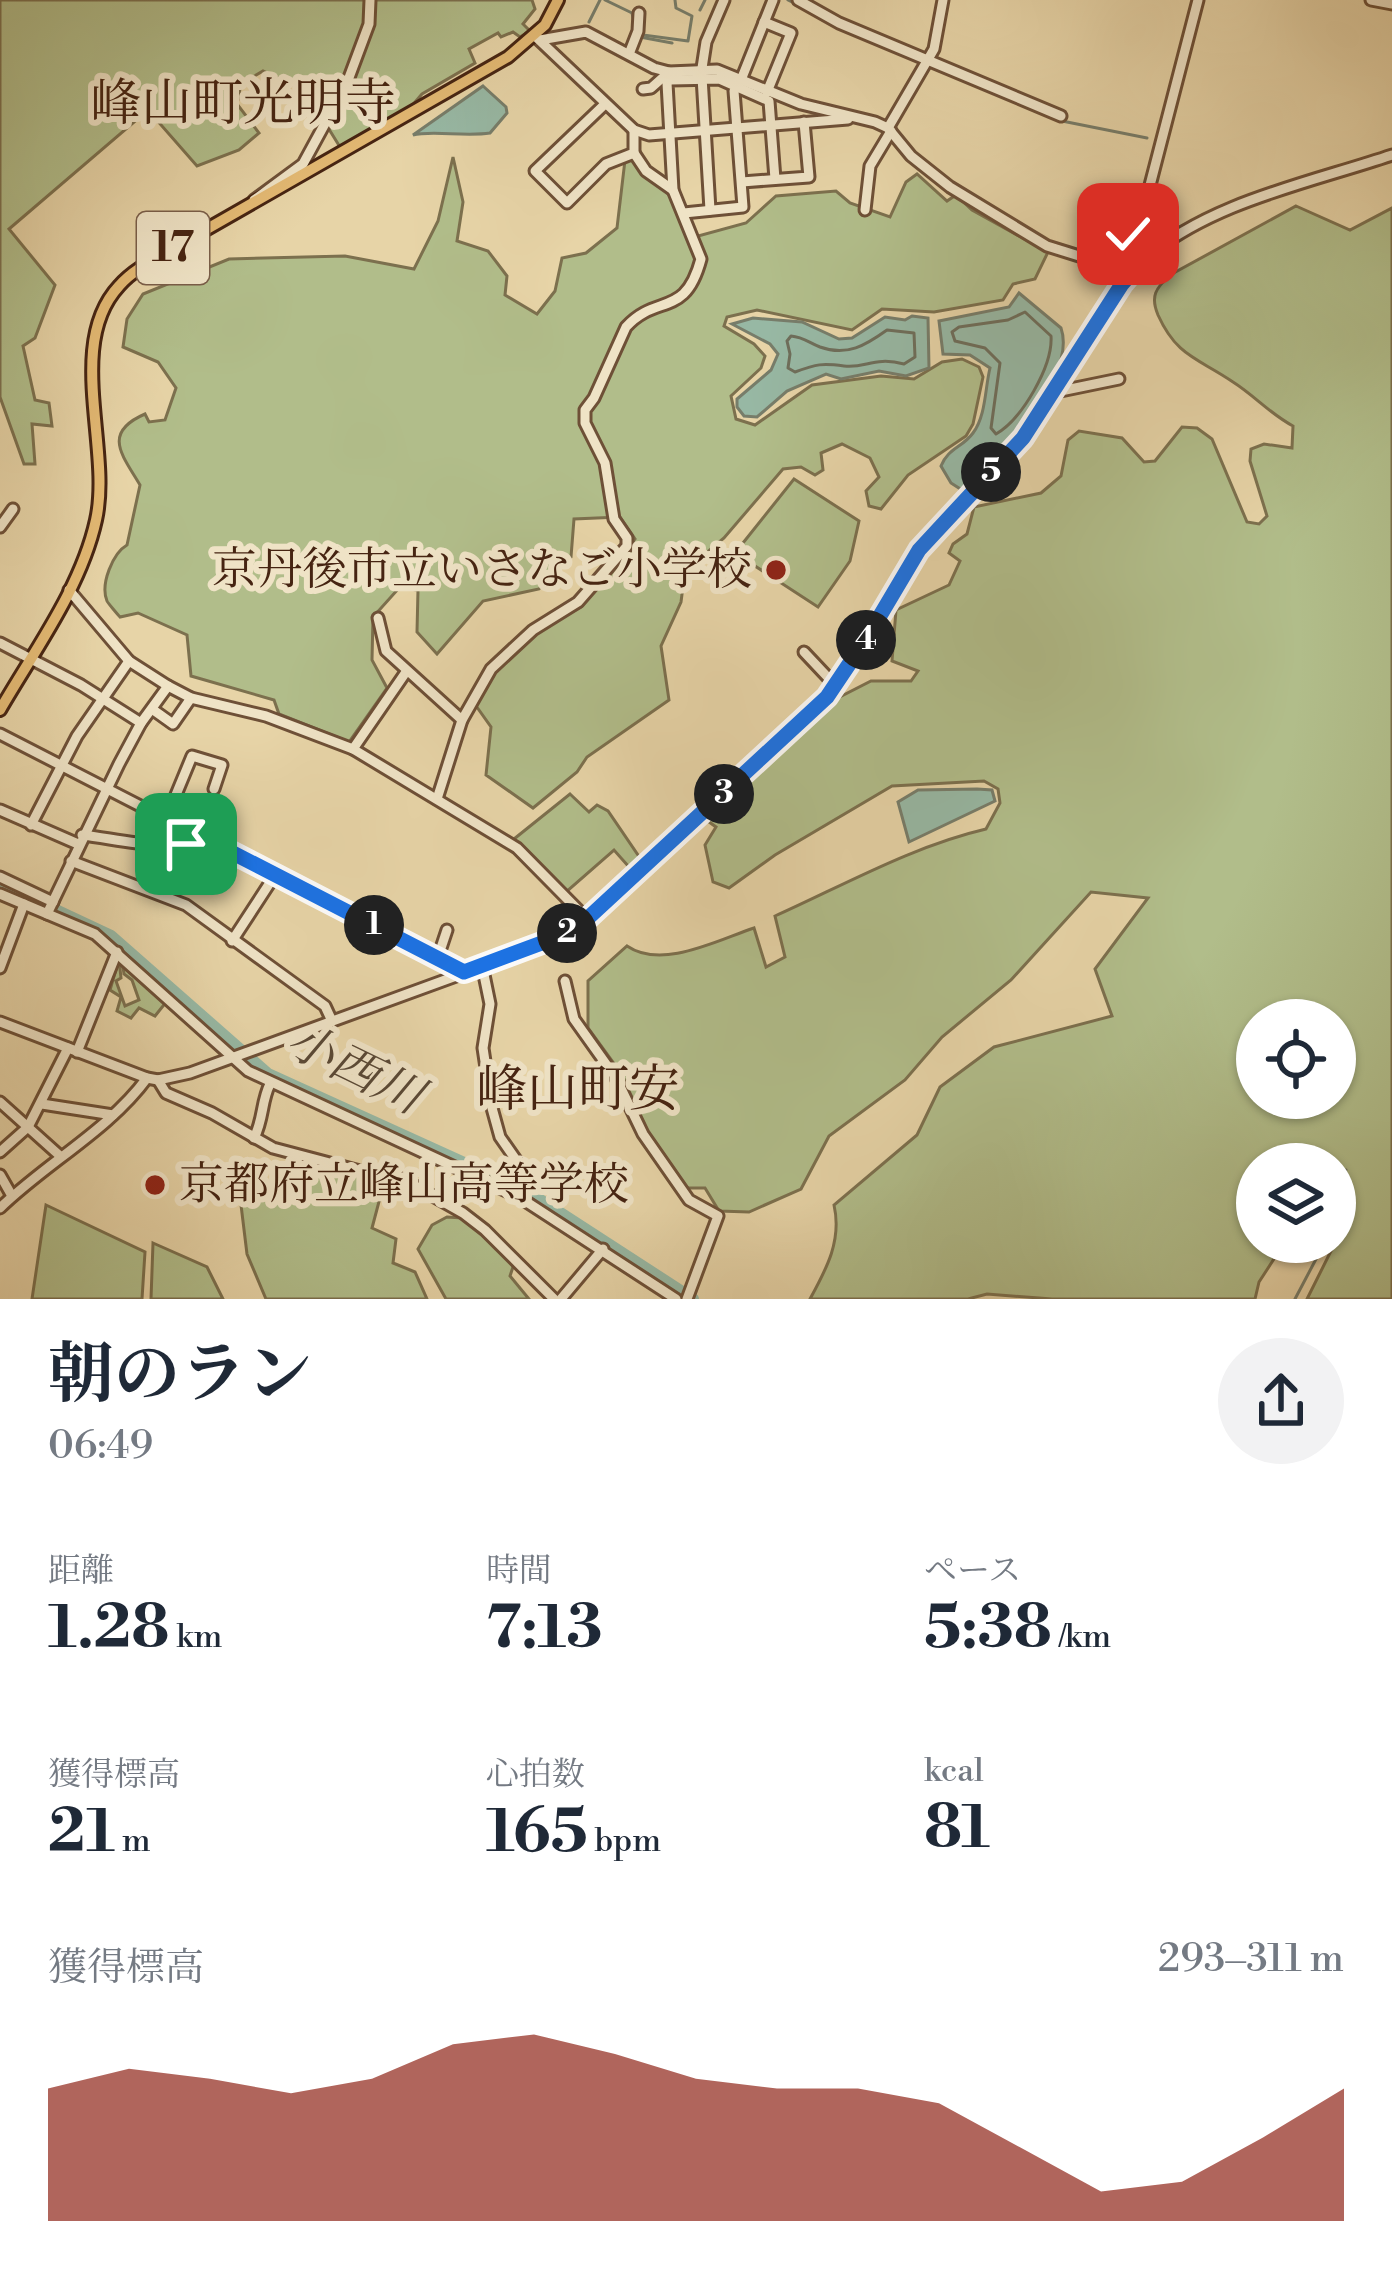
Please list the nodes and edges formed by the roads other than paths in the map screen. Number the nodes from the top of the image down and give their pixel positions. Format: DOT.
graph roads {
  1 [pos="370,0"];
  2 [pos="558,0"];
  3 [pos="724,0"];
  4 [pos="773,0"];
  5 [pos="798,0"];
  6 [pos="943,0"];
  7 [pos="1198,0"];
  8 [pos="1371,0"];
  9 [pos="1392,4"];
  10 [pos="639,14"];
  11 [pos="764,22"];
  12 [pos="538,38"];
  13 [pos="628,54"];
  14 [pos="928,59"];
  15 [pos="668,71"];
  16 [pos="702,72"];
  17 [pos="739,83"];
  18 [pos="643,88"];
  19 [pos="767,92"];
  20 [pos="605,104"];
  21 [pos="1061,116"];
  22 [pos="860,118"];
  23 [pos="804,122"];
  24 [pos="771,125"];
  25 [pos="737,128"];
  26 [pos="890,129"];
  27 [pos="634,130"];
  28 [pos="704,131"];
  29 [pos="670,134"];
  30 [pos="634,153"];
  31 [pos="1392,155"];
  32 [pos="775,179"];
  33 [pos="742,182"];
  34 [pos="673,190"];
  35 [pos="252,202"];
  36 [pos="710,210"];
  37 [pos="865,210"];
  38 [pos="684,213"];
  39 [pos="1129,246"];
  40 [pos="1142,261"];
  41 [pos="1119,379"];
  42 [pos="1052,393"];
  43 [pos="13,508"];
  44 [pos="0,527"];
  45 [pos="69,590"];
  46 [pos="378,619"];
  47 [pos="0,643"];
  48 [pos="804,652"];
  49 [pos="27,660"];
  50 [pos="129,661"];
  51 [pos="406,672"];
  52 [pos="168,686"];
  53 [pos="836,686"];
  54 [pos="102,698"];
  55 [pos="190,698"];
  56 [pos="152,709"];
  57 [pos="0,710"];
  58 [pos="462,720"];
  59 [pos="141,723"];
  60 [pos="0,734"];
  61 [pos="352,749"];
  62 [pos="62,765"];
  63 [pos="106,788"];
  64 [pos="214,788"];
  65 [pos="437,799"];
  66 [pos="0,810"];
  67 [pos="166,819"];
  68 [pos="32,825"];
  69 [pos="202,837"];
  70 [pos="80,839"];
  71 [pos="71,861"];
  72 [pos="275,875"];
  73 [pos="1,883"];
  74 [pos="24,904"];
  75 [pos="50,908"];
  76 [pos="587,919"];
  77 [pos="447,930"];
  78 [pos="232,940"];
  79 [pos="117,952"];
  80 [pos="438,957"];
  81 [pos="482,965"];
  82 [pos="0,968"];
  83 [pos="464,972"];
  84 [pos="565,981"];
  85 [pos="331,1019"];
  86 [pos="0,1022"];
  87 [pos="73,1050"];
  88 [pos="231,1056"];
  89 [pos="152,1079"];
  90 [pos="270,1084"];
  91 [pos="0,1102"];
  92 [pos="42,1104"];
  93 [pos="113,1115"];
  94 [pos="28,1127"];
  95 [pos="254,1138"];
  96 [pos="0,1152"];
  97 [pos="59,1155"];
  98 [pos="0,1174"];
  99 [pos="11,1196"];
  100 [pos="519,1197"];
  101 [pos="0,1208"];
  102 [pos="602,1249"];
  103 [pos="557,1299"];
  104 [pos="676,1299"];
  105 [pos="686,1299"];
  1 -- 35 [label="street"];
  2 -- 12 [label="main road, 17"];
  3 -- 16 [label="street"];
  4 -- 11 [label="street"];
  5 -- 14 [label="street"];
  6 -- 14 [label="street"];
  7 -- 39 [label="street"];
  8 -- 9 [label="street"];
  10 -- 13 [label="street"];
  11 -- 17 [label="street"];
  11 -- 19 [label="street"];
  12 -- 13 [label="street"];
  12 -- 20 [label="street"];
  12 -- 35 [label="main road, 17"];
  13 -- 15 [label="street"];
  14 -- 21 [label="street"];
  14 -- 26 [label="street"];
  15 -- 16 [label="street"];
  15 -- 18 [label="street"];
  16 -- 17 [label="street"];
  16 -- 28 [label="street"];
  16 -- 29 [label="street"];
  17 -- 19 [label="street"];
  17 -- 24 [label="street"];
  17 -- 25 [label="street"];
  19 -- 22 [label="street"];
  20 -- 27 [label="street"];
  20 -- 30 [label="street"];
  22 -- 23 [label="street"];
  22 -- 26 [label="street"];
  23 -- 24 [label="street"];
  23 -- 32 [label="street"];
  24 -- 25 [label="street"];
  24 -- 32 [label="street"];
  25 -- 28 [label="street"];
  25 -- 33 [label="street"];
  26 -- 37 [label="street"];
  26 -- 39 [label="street"];
  27 -- 29 [label="street"];
  27 -- 30 [label="street"];
  28 -- 29 [label="street"];
  28 -- 36 [label="street"];
  29 -- 34 [label="street"];
  30 -- 34 [label="street"];
  31 -- 40 [label="street"];
  32 -- 33 [label="street"];
  33 -- 36 [label="street"];
  34 -- 38 [label="street"];
  35 -- 45 [label="main road, 17"];
  36 -- 38 [label="street"];
  38 -- 58 [label="street"];
  39 -- 40 [label="street"];
  40 -- 42 [label="street"];
  41 -- 42 [label="street"];
  42 -- 53 [label="street"];
  43 -- 44 [label="street"];
  45 -- 49 [label="main road, 17"];
  45 -- 50 [label="street"];
  46 -- 51 [label="street"];
  47 -- 49 [label="street"];
  48 -- 53 [label="street"];
  49 -- 54 [label="street"];
  49 -- 57 [label="main road, 17"];
  50 -- 52 [label="street"];
  50 -- 54 [label="street"];
  51 -- 58 [label="street"];
  51 -- 61 [label="street"];
  52 -- 55 [label="street"];
  52 -- 56 [label="street"];
  53 -- 76 [label="street"];
  54 -- 59 [label="street"];
  54 -- 62 [label="street"];
  55 -- 56 [label="street"];
  55 -- 61 [label="street"];
  56 -- 59 [label="street"];
  58 -- 65 [label="street"];
  59 -- 63 [label="street"];
  60 -- 62 [label="street"];
  61 -- 65 [label="street"];
  62 -- 63 [label="street"];
  62 -- 68 [label="street"];
  63 -- 67 [label="street"];
  63 -- 70 [label="street"];
  64 -- 67 [label="street"];
  65 -- 76 [label="street"];
  66 -- 68 [label="street"];
  67 -- 69 [label="street"];
  68 -- 70 [label="street"];
  69 -- 70 [label="street"];
  69 -- 72 [label="street"];
  70 -- 71 [label="street"];
  71 -- 75 [label="street"];
  71 -- 78 [label="street"];
  72 -- 78 [label="street"];
  72 -- 80 [label="street"];
  73 -- 74 [label="street"];
  73 -- 75 [label="street"];
  74 -- 75 [label="street"];
  74 -- 82 [label="street"];
  75 -- 79 [label="street"];
  76 -- 81 [label="street"];
  77 -- 80 [label="street"];
  78 -- 85 [label="street"];
  79 -- 87 [label="street"];
  79 -- 88 [label="street"];
  80 -- 83 [label="street"];
  81 -- 83 [label="street"];
  81 -- 100 [label="street"];
  83 -- 85 [label="street"];
  84 -- 105 [label="street"];
  85 -- 88 [label="street"];
  86 -- 87 [label="street"];
  87 -- 89 [label="street"];
  87 -- 92 [label="street"];
  88 -- 89 [label="street"];
  88 -- 90 [label="street"];
  89 -- 93 [label="street"];
  89 -- 95 [label="street"];
  90 -- 95 [label="street"];
  90 -- 100 [label="street"];
  91 -- 94 [label="street"];
  92 -- 93 [label="street"];
  92 -- 94 [label="street"];
  93 -- 97 [label="street"];
  94 -- 96 [label="street"];
  94 -- 97 [label="street"];
  95 -- 103 [label="street"];
  97 -- 99 [label="street"];
  98 -- 99 [label="street"];
  99 -- 101 [label="street"];
  100 -- 102 [label="street"];
  102 -- 103 [label="street"];
  102 -- 104 [label="street"];
}
